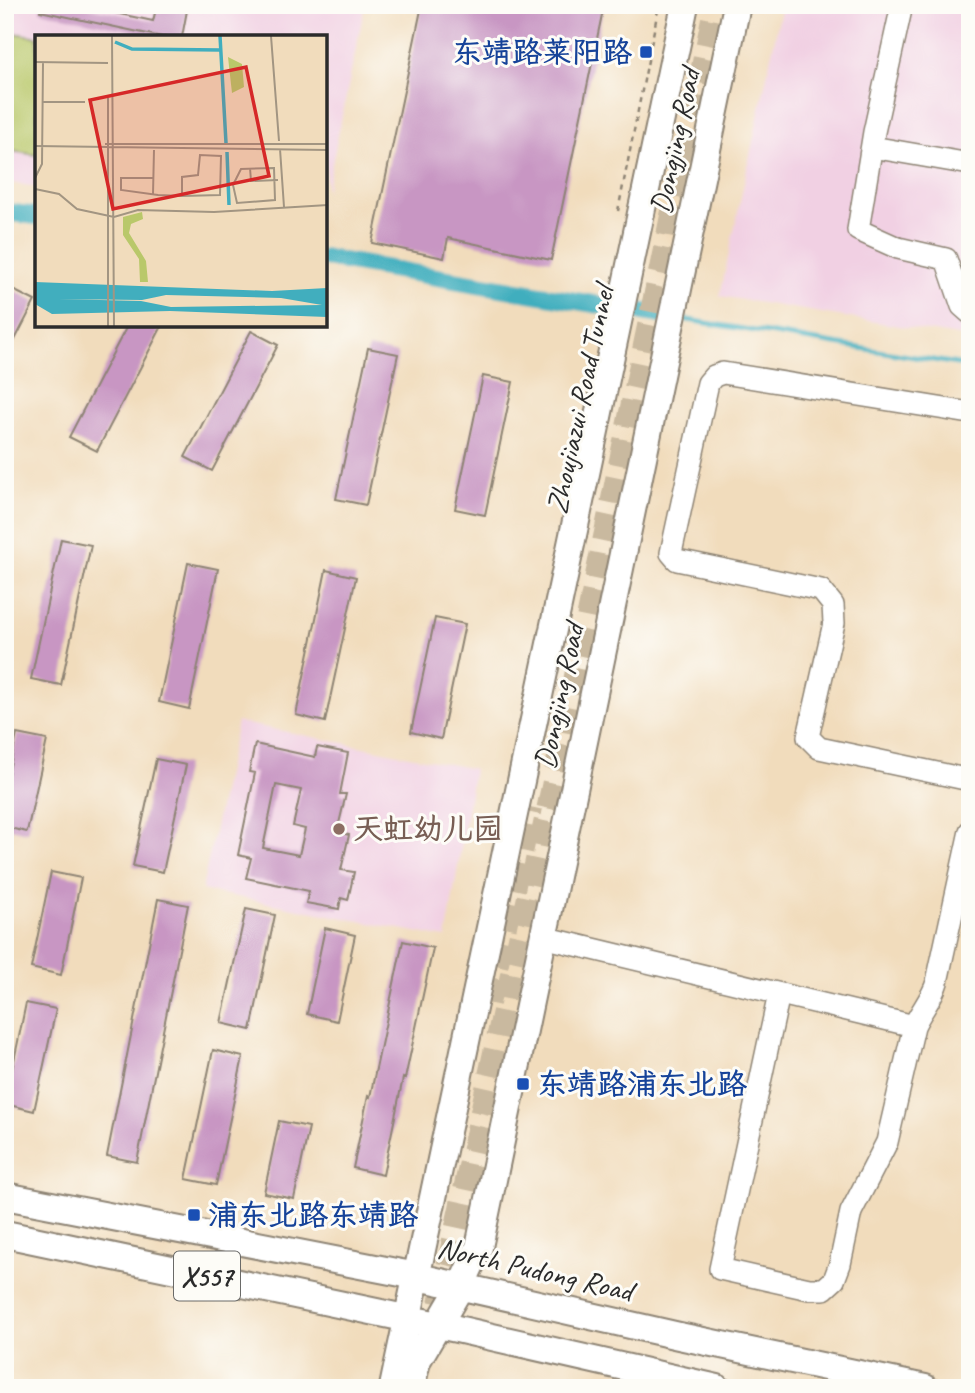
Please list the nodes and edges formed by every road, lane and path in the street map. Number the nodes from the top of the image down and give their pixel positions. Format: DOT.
graph roads {
  1 [pos="659,5"];
  2 [pos="688,5"];
  3 [pos="737,5"];
  4 [pos="902,5"];
  5 [pos="872,147"];
  6 [pos="970,164"];
  7 [pos="617,216"];
  8 [pos="970,313"];
  9 [pos="970,413"];
  10 [pos="970,780"];
  11 [pos="530,807"];
  12 [pos="970,831"];
  13 [pos="543,937"];
  14 [pos="779,994"];
  15 [pos="914,1026"];
  16 [pos="5,1196"];
  17 [pos="5,1234"];
  18 [pos="416,1276"];
  19 [pos="461,1286"];
  20 [pos="408,1319"];
  21 [pos="437,1326"];
  22 [pos="393,1388"];
  23 [pos="411,1388"];
  24 [pos="717,1388"];
  25 [pos="925,1388"];
  1 -- 7 [label="path"];
  2 -- 11 [label="main road, Zhoujiazui Road Tunnel"];
  2 -- 18 [label="main road, Dongjing Road"];
  3 -- 13 [label="main road, Dongjing Road"];
  4 -- 5 [label="lane"];
  5 -- 6 [label="lane"];
  5 -- 8 [label="lane"];
  9 -- 10 [label="lane"];
  12 -- 15 [label="lane"];
  13 -- 14 [label="lane"];
  13 -- 19 [label="main road, Dongjing Road"];
  14 -- 15 [label="lane"];
  14 -- 15 [label="lane"];
  16 -- 18 [label="main road, North Pudong Road / X557"];
  17 -- 20 [label="main road, X557"];
  18 -- 19 [label="main road, North Pudong Road"];
  18 -- 20 [label="main road, Dongjing Road"];
  19 -- 21 [label="main road, Dongjing Road"];
  19 -- 25 [label="main road, North Pudong Road"];
  20 -- 21 [label="main road"];
  20 -- 22 [label="main road, Dongjing Road"];
  21 -- 23 [label="main road, Dongjing Road"];
  21 -- 24 [label="main road"];
}
